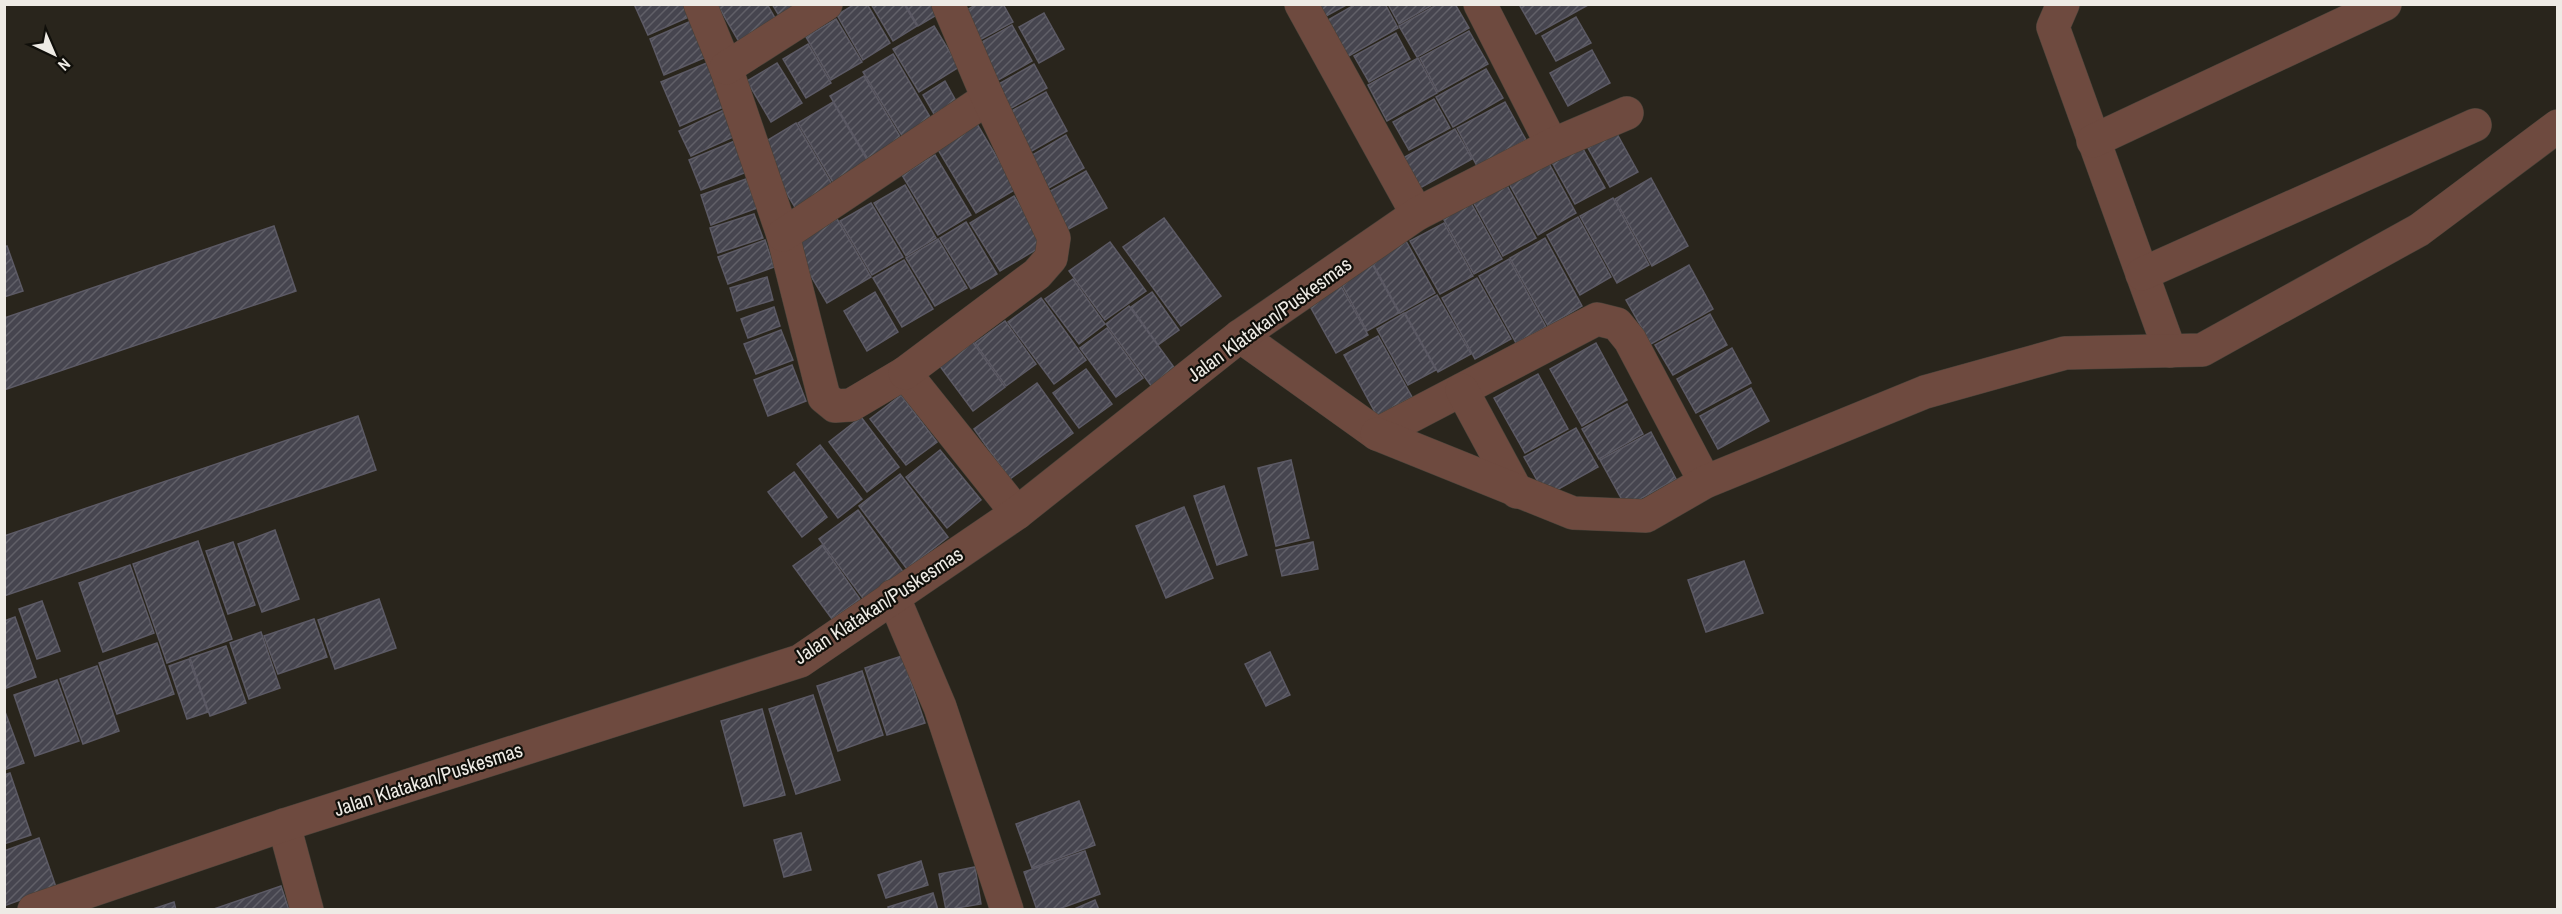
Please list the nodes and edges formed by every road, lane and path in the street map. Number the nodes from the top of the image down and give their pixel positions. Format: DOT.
graph roads {
  1 [pos="700,4"];
  2 [pos="825,4"];
  3 [pos="948,4"];
  4 [pos="1301,4"];
  5 [pos="1480,4"];
  6 [pos="2063,4"];
  7 [pos="2385,4"];
  8 [pos="726,68"];
  9 [pos="987,98"];
  10 [pos="1627,112"];
  11 [pos="2475,125"];
  12 [pos="2558,126"];
  13 [pos="2093,141"];
  14 [pos="1552,144"];
  15 [pos="1417,214"];
  16 [pos="783,235"];
  17 [pos="2142,274"];
  18 [pos="1240,336"];
  19 [pos="2170,351"];
  20 [pos="905,373"];
  21 [pos="1462,390"];
  22 [pos="1377,434"];
  23 [pos="1705,482"];
  24 [pos="1517,492"];
  25 [pos="1017,513"];
  26 [pos="893,596"];
  27 [pos="284,825"];
  28 [pos="34,909"];
  29 [pos="308,909"];
  30 [pos="1007,909"];
  1 -- 8 [label="street"];
  2 -- 8 [label="street"];
  3 -- 9 [label="street"];
  4 -- 15 [label="street"];
  5 -- 14 [label="street"];
  6 -- 13 [label="street"];
  7 -- 13 [label="street"];
  8 -- 16 [label="street"];
  9 -- 16 [label="street"];
  9 -- 20 [label="street"];
  10 -- 14 [label="street, Jalan Klatakan/Puskesmas"];
  11 -- 17 [label="street"];
  12 -- 19 [label="street"];
  13 -- 17 [label="street"];
  14 -- 15 [label="street, Jalan Klatakan/Puskesmas"];
  15 -- 18 [label="street, Jalan Klatakan/Puskesmas"];
  16 -- 20 [label="street"];
  17 -- 19 [label="street"];
  18 -- 22 [label="street"];
  18 -- 25 [label="street, Jalan Klatakan/Puskesmas"];
  19 -- 23 [label="street"];
  20 -- 25 [label="street"];
  21 -- 22 [label="street"];
  21 -- 23 [label="street"];
  21 -- 24 [label="street"];
  22 -- 24 [label="street"];
  23 -- 24 [label="street"];
  25 -- 26 [label="street, Jalan Klatakan/Puskesmas"];
  26 -- 27 [label="street, Jalan Klatakan/Puskesmas"];
  26 -- 30 [label="street"];
  27 -- 28 [label="street, Jalan Klatakan/Puskesmas"];
  27 -- 29 [label="street"];
}
